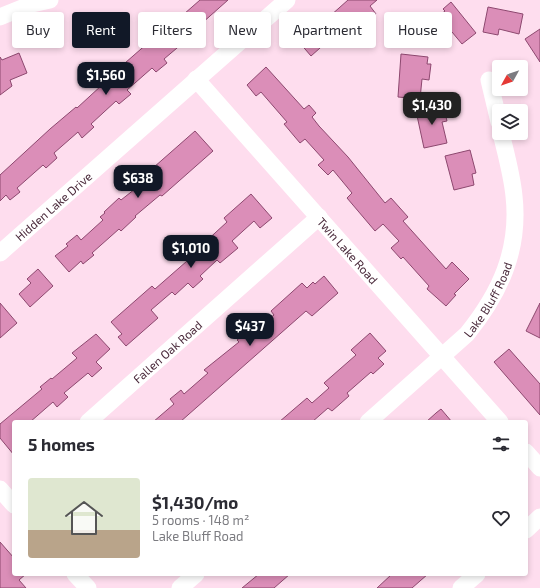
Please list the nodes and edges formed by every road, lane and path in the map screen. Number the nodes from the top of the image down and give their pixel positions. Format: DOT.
graph roads {
  1 [pos="50,0"];
  2 [pos="287,0"];
  3 [pos="0,17"];
  4 [pos="196,79"];
  5 [pos="489,80"];
  6 [pos="495,104"];
  7 [pos="503,140"];
  8 [pos="319,218"];
  9 [pos="0,253"];
  10 [pos="442,356"];
  11 [pos="90,420"];
  12 [pos="370,420"];
  13 [pos="498,420"];
  14 [pos="528,454"];
  15 [pos="540,468"];
  16 [pos="540,517"];
  17 [pos="528,528"];
  18 [pos="78,576"];
  19 [pos="194,576"];
  20 [pos="474,576"];
  21 [pos="88,588"];
  22 [pos="180,588"];
  23 [pos="461,588"];
  1 -- 3 [label="street"];
  2 -- 4 [label="street, Hidden Lake Drive"];
  4 -- 8 [label="street, Twin Lake Road"];
  4 -- 9 [label="street, Hidden Lake Drive"];
  5 -- 6 [label="street"];
  7 -- 10 [label="street, Lake Bluff Road"];
  8 -- 10 [label="street, Twin Lake Road"];
  8 -- 11 [label="street, Fallen Oak Road"];
  10 -- 12 [label="street, Lake Bluff Road"];
  10 -- 13 [label="street, Twin Lake Road"];
  14 -- 15 [label="street"];
  16 -- 17 [label="street"];
  18 -- 21 [label="street"];
  19 -- 22 [label="street"];
  20 -- 23 [label="street"];
}
